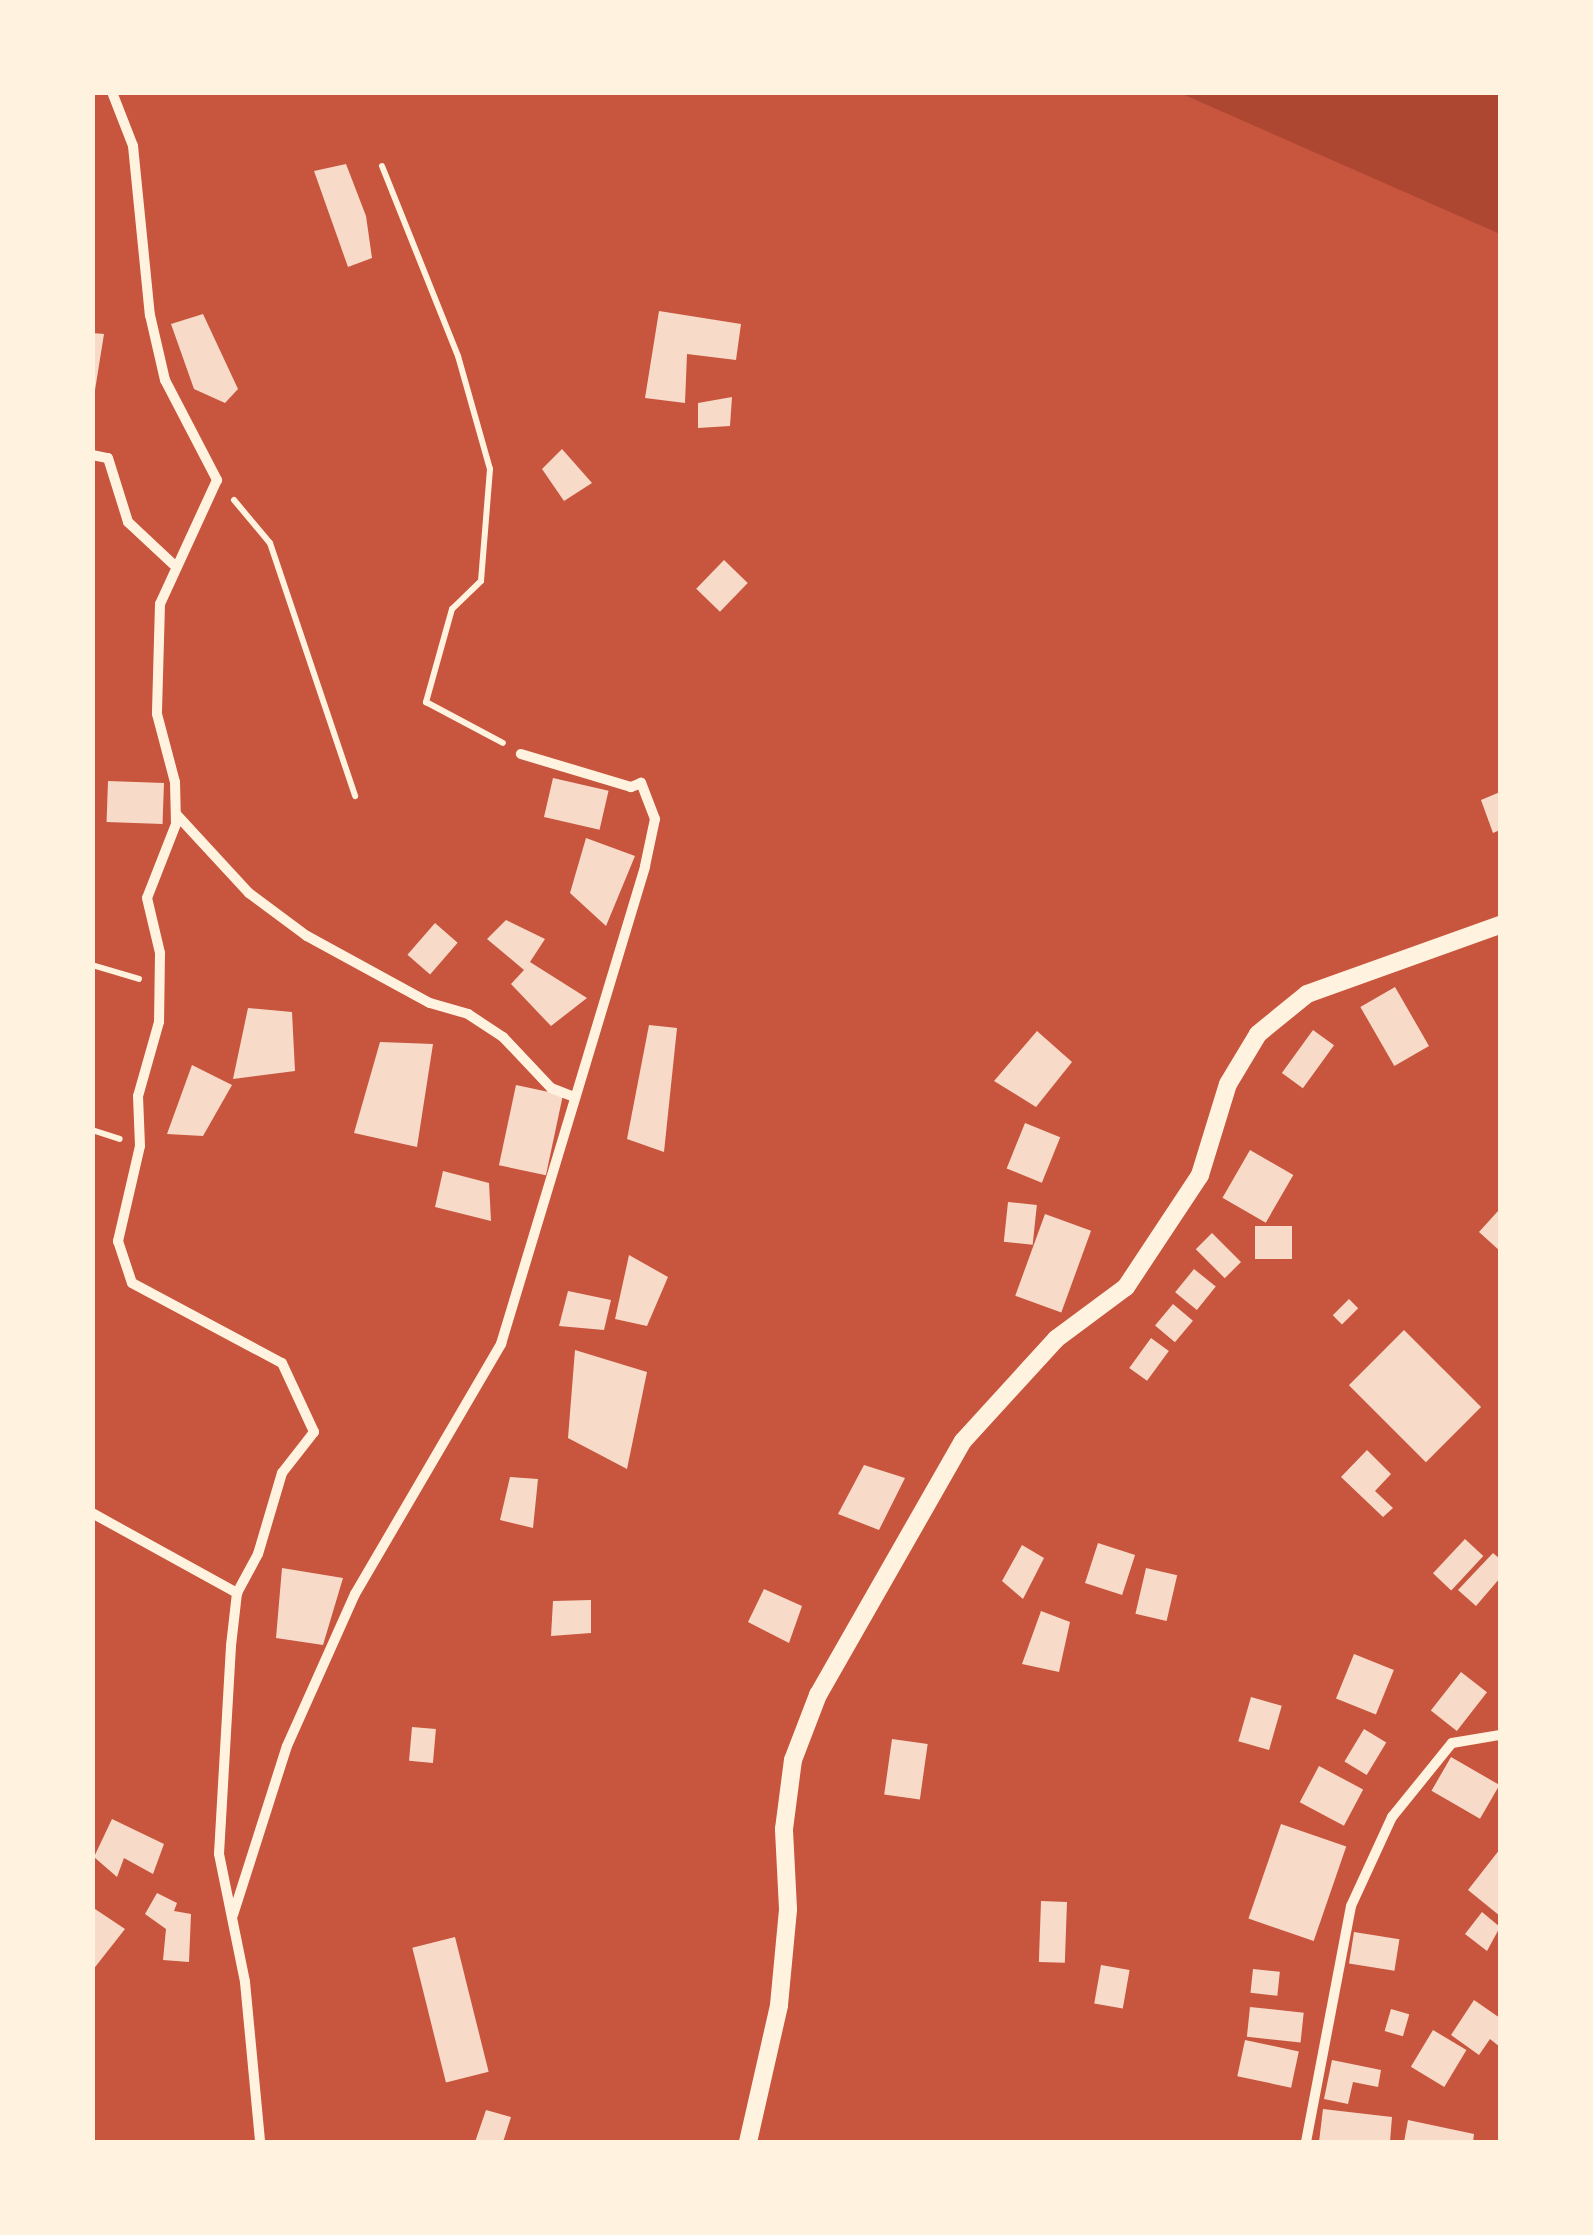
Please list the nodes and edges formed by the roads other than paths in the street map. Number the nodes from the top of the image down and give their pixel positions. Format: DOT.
graph roads {
  1 [pos="112,92"];
  2 [pos="92,456"];
  3 [pos="173,564"];
  4 [pos="521,754"];
  5 [pos="175,813"];
  6 [pos="1500,925"];
  7 [pos="576,1097"];
  8 [pos="92,1513"];
  9 [pos="237,1593"];
  10 [pos="1500,1735"];
  11 [pos="232,1916"];
  12 [pos="751,2139"];
  13 [pos="260,2142"];
  14 [pos="1306,2142"];
  1 -- 3 [label="street"];
  2 -- 3 [label="street"];
  3 -- 5 [label="street"];
  4 -- 7 [label="street"];
  5 -- 7 [label="street"];
  5 -- 9 [label="street"];
  6 -- 12 [label="street"];
  7 -- 11 [label="street"];
  8 -- 9 [label="street"];
  9 -- 11 [label="street"];
  10 -- 14 [label="street"];
  11 -- 13 [label="street"];
}
